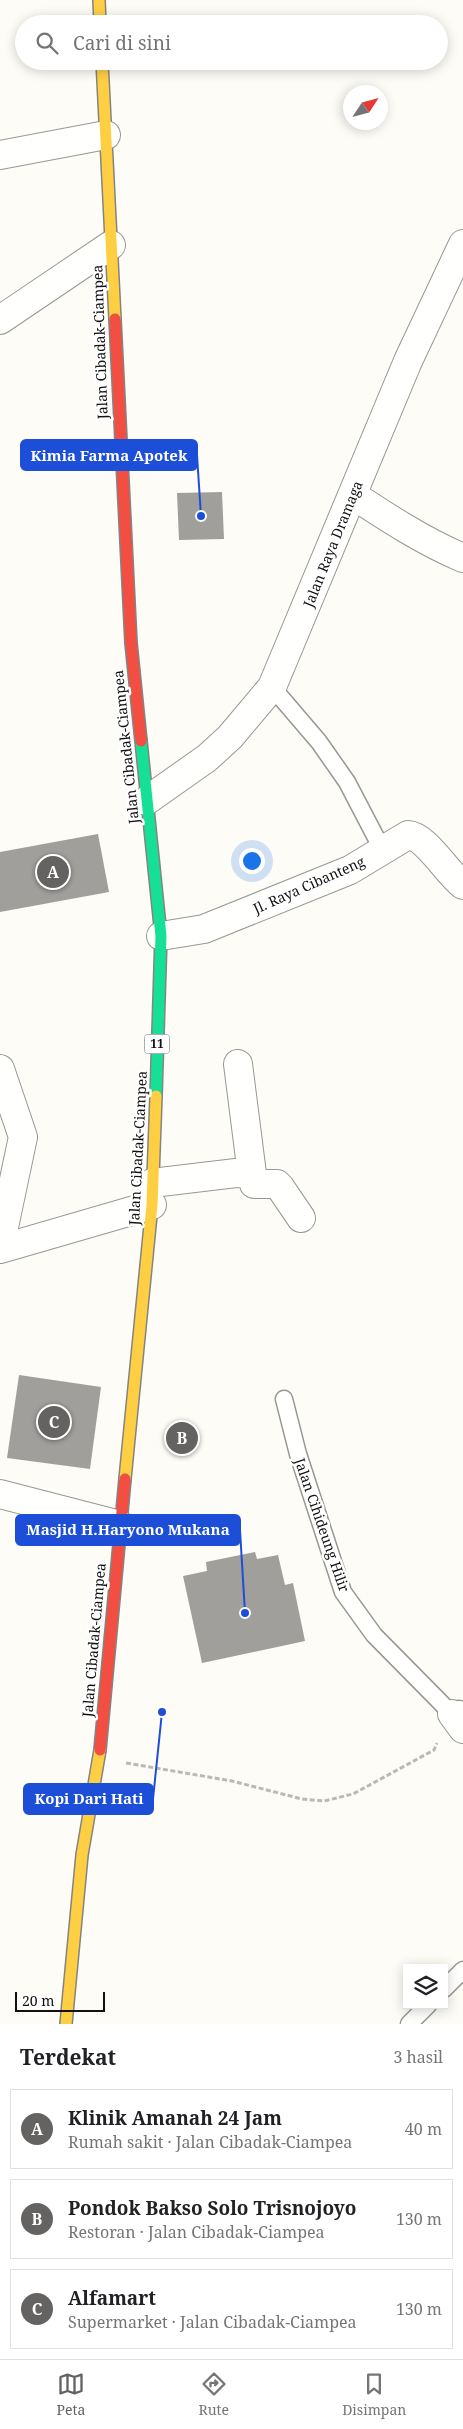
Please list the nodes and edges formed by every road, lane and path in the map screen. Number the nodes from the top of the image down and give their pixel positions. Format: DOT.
graph roads {
  1 [pos="99,0"];
  2 [pos="100,15"];
  3 [pos="102,70"];
  4 [pos="106,135"];
  5 [pos="0,155"];
  6 [pos="463,244"];
  7 [pos="112,245"];
  8 [pos="0,320"];
  9 [pos="353,494"];
  10 [pos="463,558"];
  11 [pos="272,687"];
  12 [pos="146,801"];
  13 [pos="383,850"];
  14 [pos="463,885"];
  15 [pos="161,936"];
  16 [pos="238,1064"];
  17 [pos="0,1069"];
  18 [pos="252,1174"];
  19 [pos="152,1194"];
  20 [pos="301,1218"];
  21 [pos="0,1248"];
  22 [pos="284,1398"];
  23 [pos="0,1494"];
  24 [pos="120,1525"];
  25 [pos="459,1716"];
  26 [pos="99,1758"];
  27 [pos="463,1970"];
  28 [pos="448,1985"];
  29 [pos="424,2009"];
  30 [pos="66,2024"];
  31 [pos="409,2024"];
  1 -- 2 [label="highway"];
  3 -- 4 [label="highway, Jalan Cibadak-Ciampea / 11"];
  4 -- 5 [label="street"];
  4 -- 7 [label="highway, Jalan Cibadak-Ciampea / 11"];
  6 -- 9 [label="street, Jalan Raya Dramaga"];
  7 -- 8 [label="street"];
  7 -- 12 [label="highway, Jalan Cibadak-Ciampea / 11"];
  9 -- 10 [label="street"];
  9 -- 11 [label="street, Jalan Raya Dramaga"];
  11 -- 12 [label="street, Jalan Raya Dramaga"];
  11 -- 13 [label="lane"];
  12 -- 15 [label="highway, Jalan Cibadak-Ciampea / 11"];
  13 -- 14 [label="street, Jl. Raya Cibanteng"];
  13 -- 15 [label="street, Jl. Raya Cibanteng"];
  15 -- 19 [label="highway, Jalan Cibadak-Ciampea / 11"];
  16 -- 18 [label="street"];
  17 -- 21 [label="street"];
  18 -- 19 [label="street"];
  18 -- 20 [label="street"];
  19 -- 21 [label="street"];
  19 -- 24 [label="highway, Jalan Cibadak-Ciampea / 11"];
  22 -- 25 [label="lane, Jalan Cihideung Hilir"];
  23 -- 24 [label="street"];
  24 -- 26 [label="highway, Jalan Cibadak-Ciampea / 11"];
  25 -- 26 [label="path"];
  26 -- 30 [label="highway, Jalan Cibadak-Ciampea / 11"];
  27 -- 28 [label="lane"];
  29 -- 31 [label="lane"];
}
